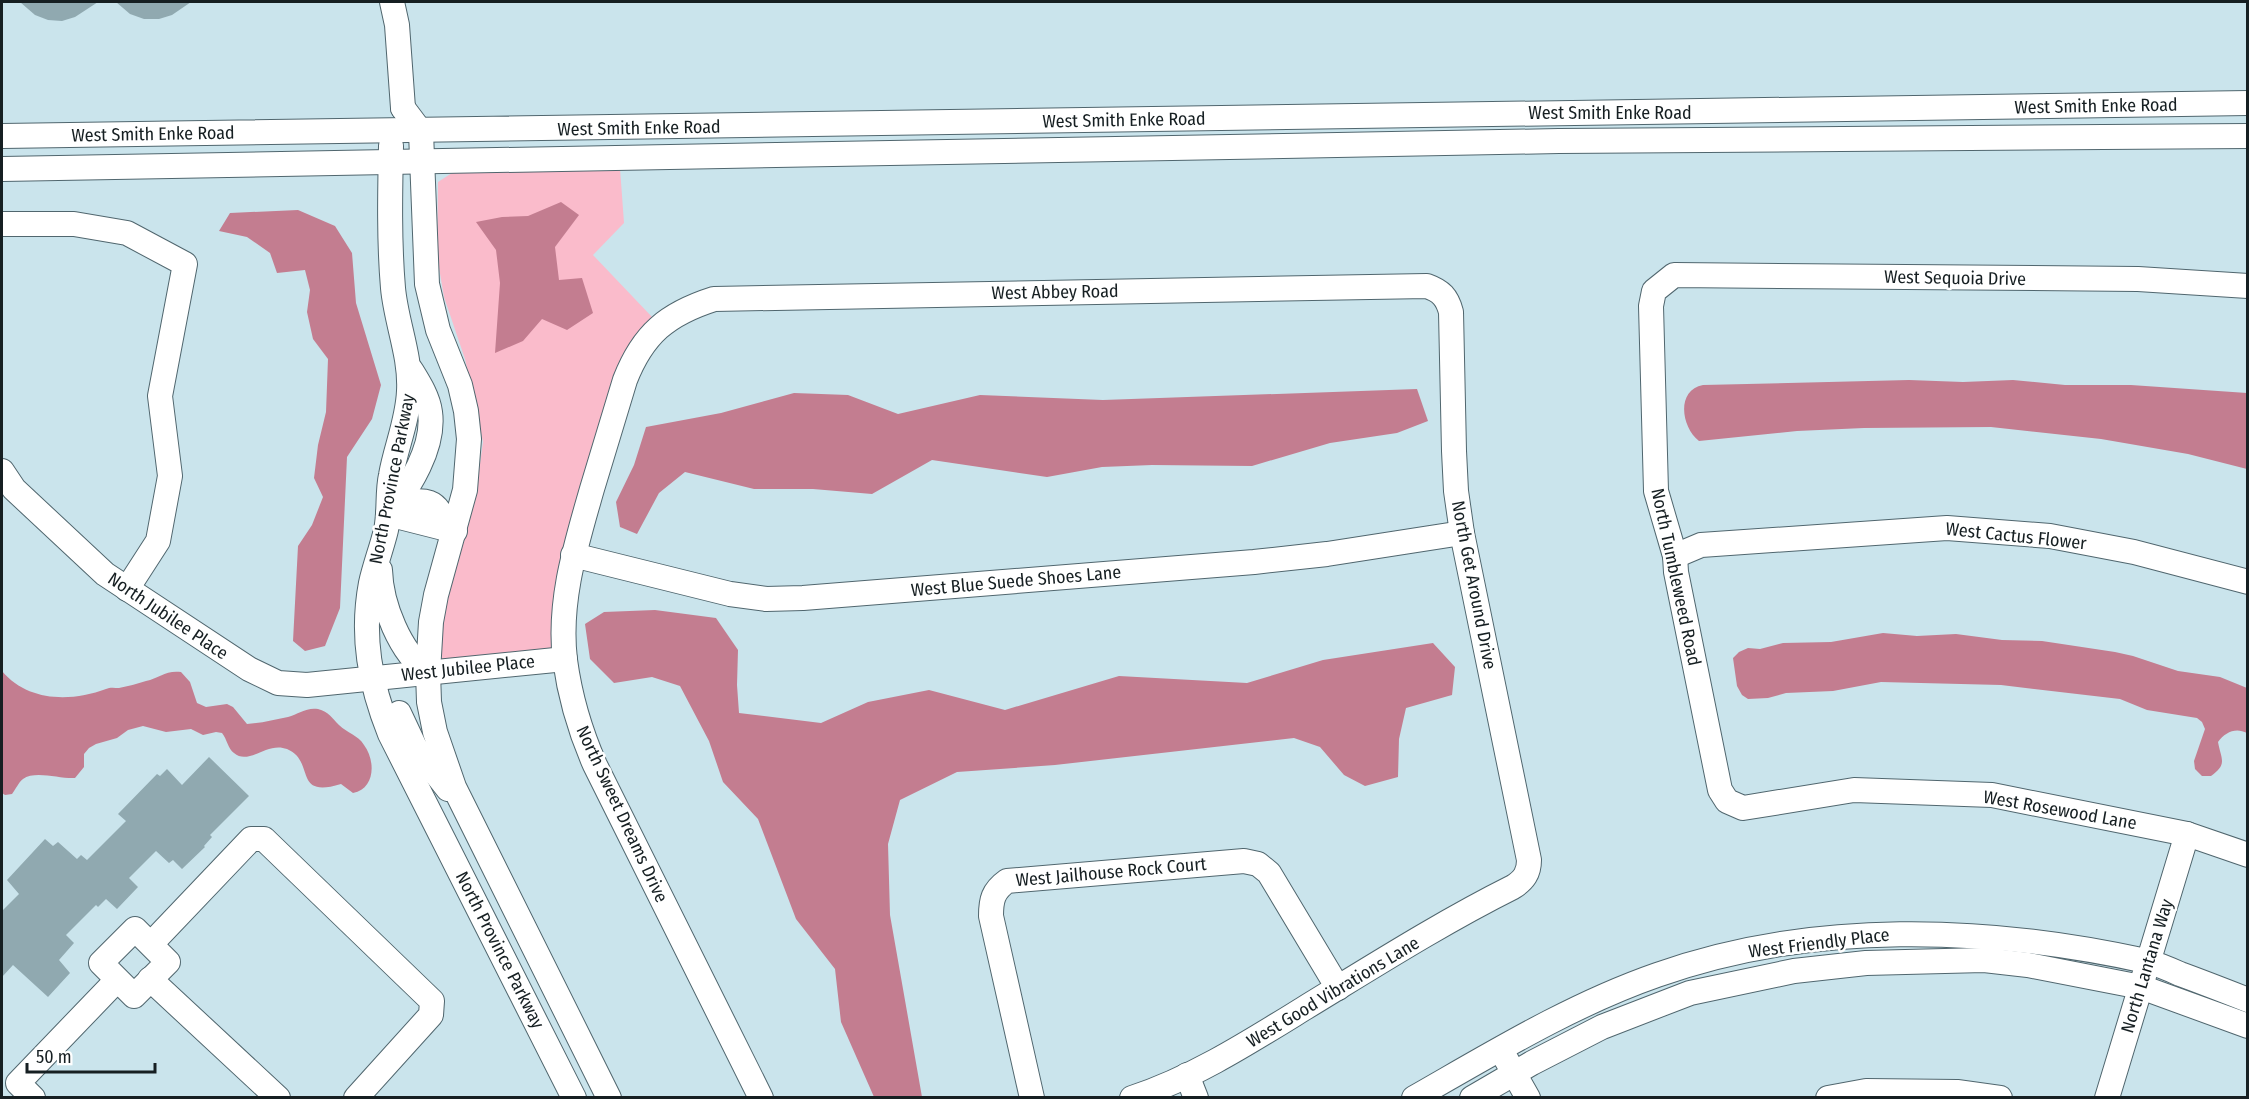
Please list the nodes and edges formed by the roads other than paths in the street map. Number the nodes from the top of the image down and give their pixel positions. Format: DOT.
graph roads {
  1 [pos="392,2"];
  2 [pos="2247,104"];
  3 [pos="403,108"];
  4 [pos="391,131"];
  5 [pos="422,132"];
  6 [pos="2,136"];
  7 [pos="2247,136"];
  8 [pos="424,161"];
  9 [pos="391,162"];
  10 [pos="2,169"];
  11 [pos="2,224"];
  12 [pos="1665,283"];
  13 [pos="2247,286"];
  14 [pos="1444,294"];
  15 [pos="669,318"];
  16 [pos="2,471"];
  17 [pos="392,509"];
  18 [pos="451,530"];
  19 [pos="1462,533"];
  20 [pos="379,550"];
  21 [pos="573,555"];
  22 [pos="1675,556"];
  23 [pos="2247,582"];
  24 [pos="127,589"];
  25 [pos="565,659"];
  26 [pos="428,672"];
  27 [pos="371,678"];
  28 [pos="1727,801"];
  29 [pos="466,811"];
  30 [pos="2187,834"];
  31 [pos="2247,855"];
  32 [pos="1527,874"];
  33 [pos="151,944"];
  34 [pos="2148,961"];
  35 [pos="150,979"];
  36 [pos="117,980"];
  37 [pos="2141,987"];
  38 [pos="1338,988"];
  39 [pos="2247,1000"];
  40 [pos="2247,1026"];
  41 [pos="1501,1048"];
  42 [pos="1514,1074"];
  43 [pos="1187,1075"];
  44 [pos="1957,1095"];
  45 [pos="33,1098"];
  46 [pos="278,1098"];
  47 [pos="356,1098"];
  48 [pos="574,1098"];
  49 [pos="609,1098"];
  50 [pos="761,1098"];
  51 [pos="1032,1098"];
  52 [pos="1132,1098"];
  53 [pos="1196,1098"];
  54 [pos="1414,1098"];
  55 [pos="1472,1098"];
  56 [pos="1528,1098"];
  57 [pos="1828,1098"];
  58 [pos="2000,1098"];
  59 [pos="2107,1098"];
  1 -- 3 [label="street"];
  2 -- 5 [label="street, West Smith Enke Road"];
  3 -- 4 [label="street, North Province Parkway"];
  3 -- 5 [label="street"];
  4 -- 5 [label="street, West Smith Enke Road"];
  4 -- 6 [label="street, West Smith Enke Road"];
  4 -- 9 [label="street, North Province Parkway"];
  5 -- 8 [label="street, North Province Parkway"];
  7 -- 8 [label="street, West Smith Enke Road"];
  8 -- 9 [label="street, West Smith Enke Road"];
  8 -- 18 [label="street, North Province Parkway"];
  9 -- 10 [label="street, West Smith Enke Road"];
  9 -- 17 [label="street, North Province Parkway"];
  11 -- 24 [label="street"];
  12 -- 13 [label="street, West Sequoia Drive"];
  12 -- 22 [label="street, North Tumbleweed Road"];
  14 -- 15 [label="street, West Abbey Road"];
  14 -- 19 [label="street, North Get Around Drive"];
  15 -- 21 [label="street, North Sweet Dreams Drive"];
  16 -- 24 [label="street, North Jubilee Place"];
  17 -- 18 [label="street"];
  17 -- 20 [label="street, North Province Parkway"];
  18 -- 26 [label="street, North Province Parkway"];
  19 -- 21 [label="street, West Blue Suede Shoes Lane"];
  19 -- 32 [label="street, North Get Around Drive"];
  20 -- 26 [label="street"];
  20 -- 27 [label="street, North Province Parkway"];
  21 -- 25 [label="street, North Sweet Dreams Drive"];
  22 -- 23 [label="street, West Cactus Flower"];
  22 -- 28 [label="street, North Tumbleweed Road"];
  24 -- 27 [label="street, North Jubilee Place"];
  25 -- 26 [label="street, West Jubilee Place"];
  25 -- 50 [label="street, North Sweet Dreams Drive"];
  26 -- 27 [label="street, West Jubilee Place"];
  26 -- 29 [label="street, North Province Parkway"];
  27 -- 29 [label="street"];
  27 -- 48 [label="street, North Province Parkway"];
  28 -- 30 [label="street, West Rosewood Lane"];
  29 -- 49 [label="street, North Province Parkway"];
  30 -- 31 [label="street, West Rosewood Lane"];
  30 -- 34 [label="street, North Lantana Way"];
  32 -- 38 [label="street, West Good Vibrations Lane"];
  33 -- 35 [label="street"];
  33 -- 36 [label="street"];
  33 -- 47 [label="street"];
  34 -- 37 [label="street, North Lantana Way"];
  34 -- 39 [label="street, West Friendly Place"];
  34 -- 41 [label="street, West Friendly Place"];
  35 -- 36 [label="street"];
  35 -- 46 [label="street"];
  36 -- 45 [label="street"];
  37 -- 40 [label="street, West Friendly Place"];
  37 -- 42 [label="street, West Friendly Place"];
  37 -- 59 [label="street, North Lantana Way"];
  38 -- 43 [label="street, West Good Vibrations Lane"];
  38 -- 51 [label="street, West Jailhouse Rock Court"];
  41 -- 42 [label="street"];
  41 -- 54 [label="street, West Friendly Place"];
  42 -- 55 [label="street, West Friendly Place"];
  42 -- 56 [label="street"];
  43 -- 52 [label="street, West Good Vibrations Lane"];
  43 -- 53 [label="street"];
  44 -- 57 [label="street"];
  44 -- 58 [label="street"];
}
